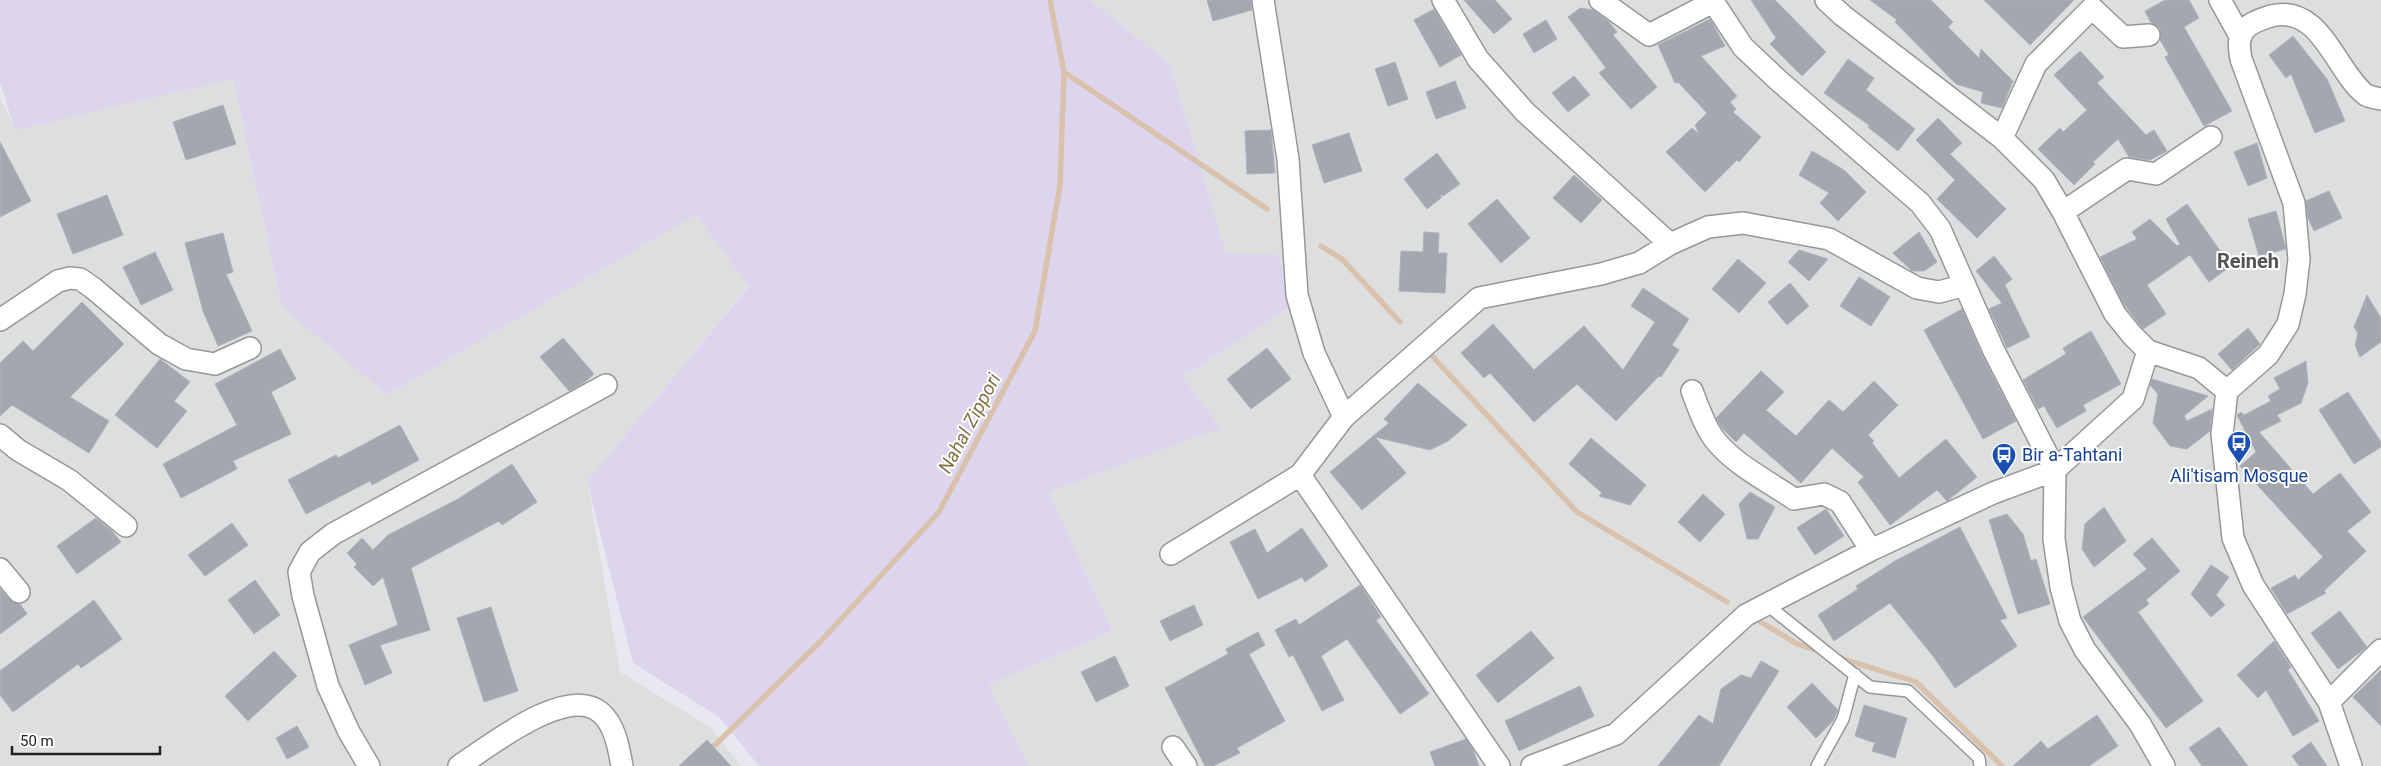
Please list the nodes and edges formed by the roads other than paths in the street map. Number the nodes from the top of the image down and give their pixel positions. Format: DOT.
graph roads {
  1 [pos="1263,0"];
  2 [pos="1443,0"];
  3 [pos="1600,0"];
  4 [pos="1826,0"];
  5 [pos="2220,0"];
  6 [pos="1712,1"];
  7 [pos="2150,35"];
  8 [pos="2240,36"];
  9 [pos="2381,99"];
  10 [pos="2211,136"];
  11 [pos="2002,138"];
  12 [pos="2063,212"];
  13 [pos="1670,244"];
  14 [pos="1965,285"];
  15 [pos="0,320"];
  16 [pos="250,348"];
  17 [pos="2148,351"];
  18 [pos="606,385"];
  19 [pos="2228,390"];
  20 [pos="1692,391"];
  21 [pos="1344,417"];
  22 [pos="0,435"];
  23 [pos="2055,470"];
  24 [pos="1300,475"];
  25 [pos="126,526"];
  26 [pos="1871,550"];
  27 [pos="1172,554"];
  28 [pos="0,569"];
  29 [pos="19,592"];
  30 [pos="1766,604"];
  31 [pos="2379,655"];
  32 [pos="1855,674"];
  33 [pos="2329,702"];
  34 [pos="1173,747"];
  35 [pos="369,766"];
  36 [pos="459,766"];
  37 [pos="622,766"];
  38 [pos="1186,766"];
  39 [pos="1499,766"];
  40 [pos="1532,766"];
  41 [pos="1817,766"];
  42 [pos="1980,766"];
  43 [pos="2164,766"];
  44 [pos="2351,766"];
  1 -- 21 [label="street"];
  2 -- 13 [label="street"];
  3 -- 6 [label="street"];
  4 -- 11 [label="street"];
  5 -- 8 [label="street"];
  6 -- 14 [label="street"];
  7 -- 11 [label="street"];
  8 -- 9 [label="street"];
  8 -- 19 [label="street"];
  10 -- 12 [label="street"];
  11 -- 12 [label="street"];
  12 -- 17 [label="street"];
  13 -- 14 [label="street"];
  13 -- 21 [label="street"];
  14 -- 23 [label="street"];
  15 -- 16 [label="street"];
  17 -- 19 [label="street"];
  17 -- 23 [label="street"];
  18 -- 35 [label="street"];
  19 -- 33 [label="street"];
  20 -- 26 [label="street"];
  21 -- 24 [label="street"];
  22 -- 25 [label="street"];
  23 -- 26 [label="street"];
  23 -- 43 [label="street"];
  24 -- 27 [label="street"];
  24 -- 39 [label="street"];
  26 -- 30 [label="street"];
  28 -- 29 [label="street"];
  30 -- 32 [label="lane"];
  30 -- 40 [label="street"];
  31 -- 33 [label="street"];
  32 -- 41 [label="lane"];
  32 -- 42 [label="lane"];
  33 -- 44 [label="street"];
  34 -- 38 [label="street"];
  36 -- 37 [label="street"];
}
